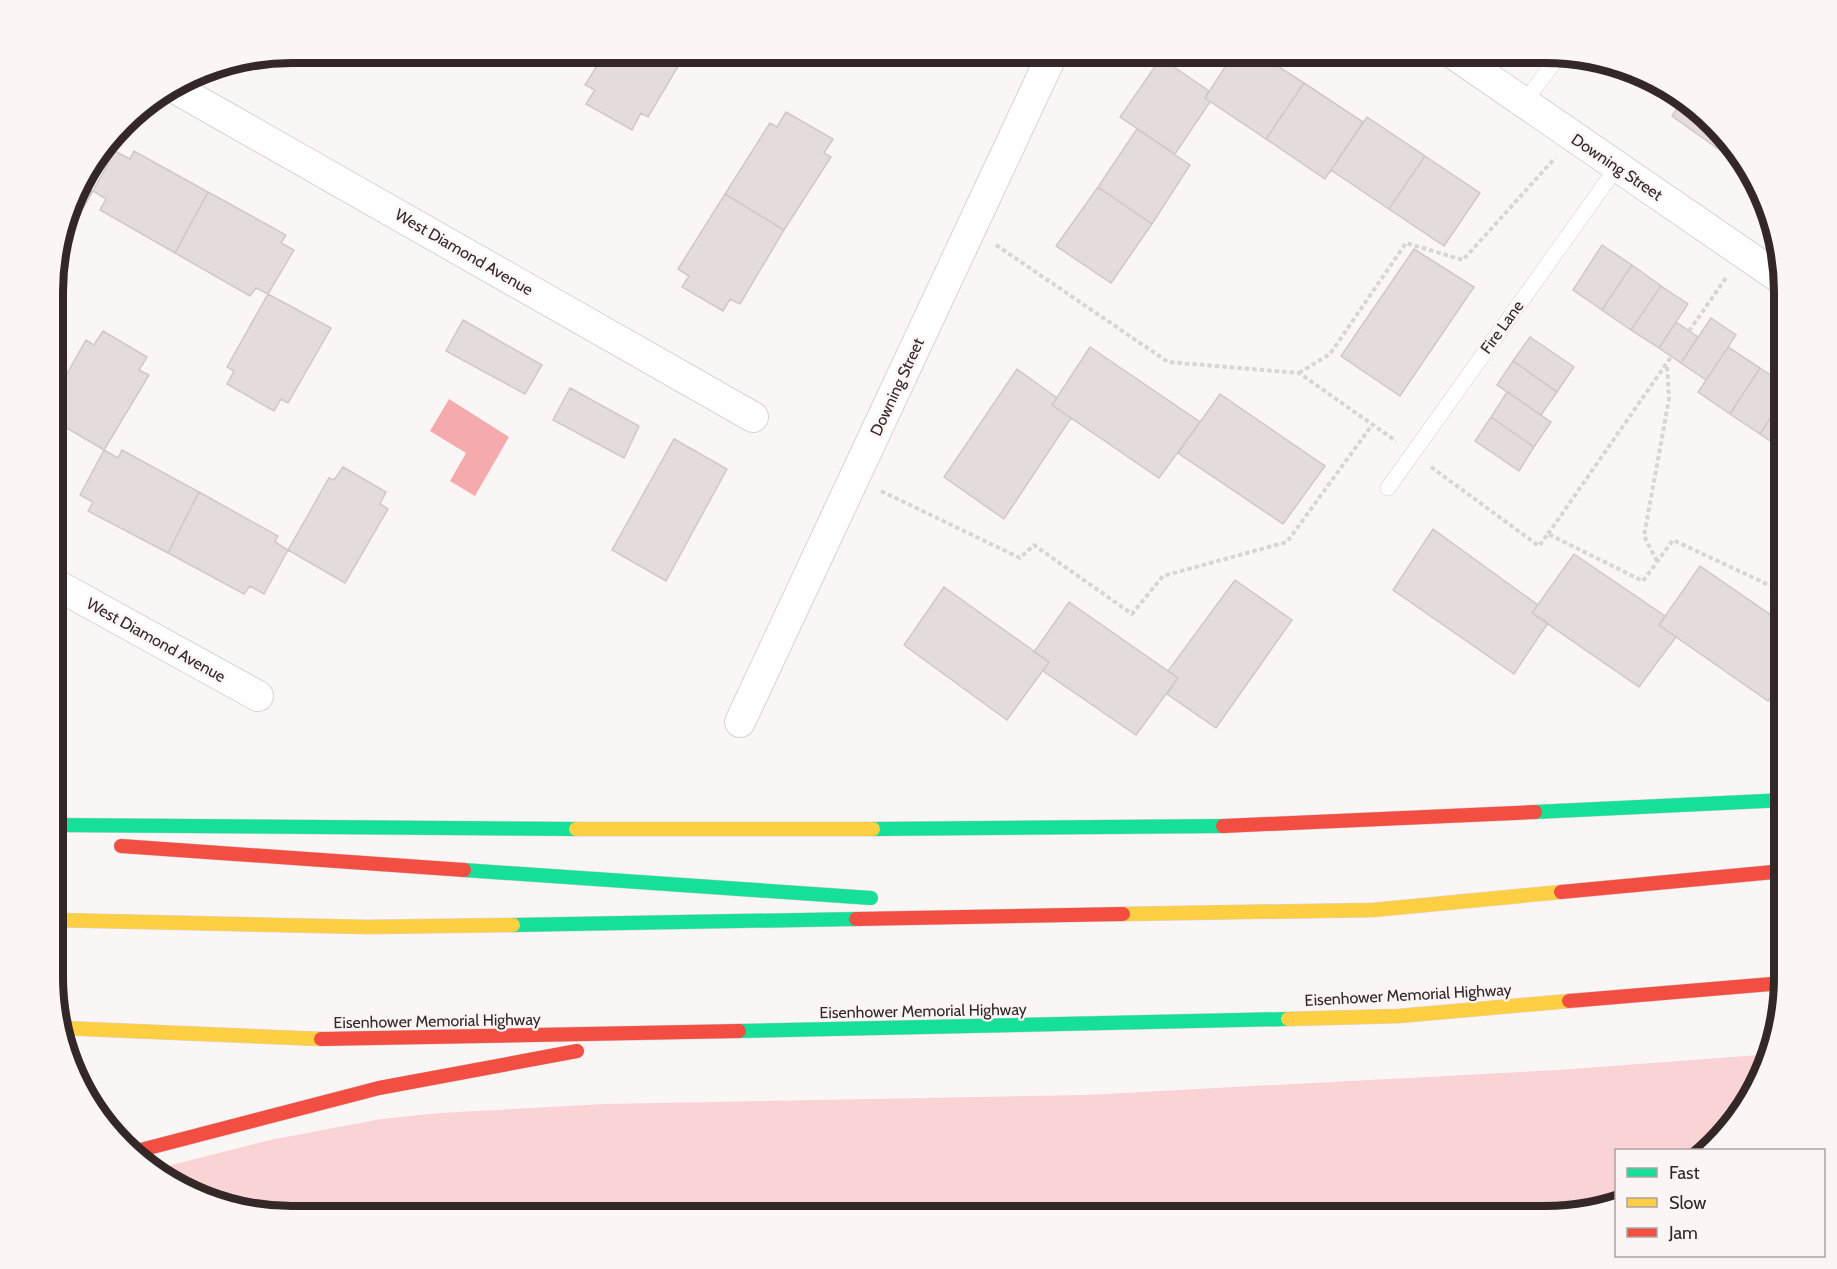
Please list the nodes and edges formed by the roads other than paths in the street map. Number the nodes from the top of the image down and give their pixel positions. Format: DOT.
graph roads {
  1 [pos="1048,63"];
  2 [pos="1466,63"];
  3 [pos="1554,63"];
  4 [pos="182,91"];
  5 [pos="1523,104"];
  6 [pos="1617,167"];
  7 [pos="1774,274"];
  8 [pos="753,417"];
  9 [pos="1388,488"];
  10 [pos="63,589"];
  11 [pos="258,696"];
  12 [pos="740,722"];
  13 [pos="1774,800"];
  14 [pos="63,825"];
  15 [pos="101,844"];
  16 [pos="1774,872"];
  17 [pos="886,899"];
  18 [pos="933,903"];
  19 [pos="1074,913"];
  20 [pos="63,920"];
  21 [pos="1774,984"];
  22 [pos="69,1028"];
  23 [pos="676,1033"];
  24 [pos="142,1150"];
  1 -- 12 [label="street, Downing Street"];
  2 -- 5 [label="street, Downing Street"];
  3 -- 5 [label="lane"];
  4 -- 8 [label="street, West Diamond Avenue"];
  5 -- 6 [label="street, Downing Street"];
  6 -- 7 [label="street, Downing Street"];
  6 -- 9 [label="lane, Fire Lane"];
  10 -- 11 [label="street, West Diamond Avenue"];
  13 -- 14 [label="highway"];
  15 -- 17 [label="highway"];
  16 -- 19 [label="highway"];
  18 -- 19 [label="highway"];
  19 -- 20 [label="highway"];
  21 -- 23 [label="highway, Eisenhower Memorial Highway"];
  22 -- 23 [label="highway, Eisenhower Memorial Highway"];
  23 -- 24 [label="highway"];
}
